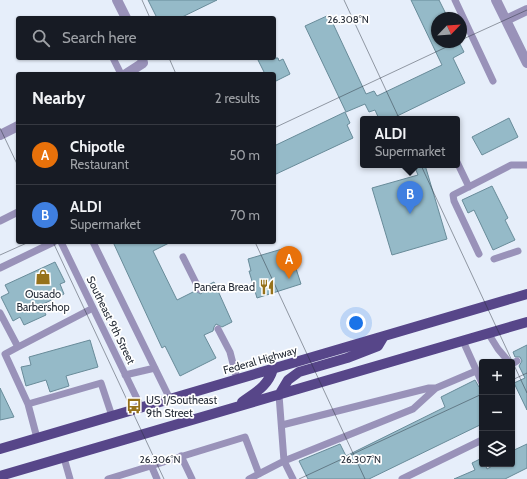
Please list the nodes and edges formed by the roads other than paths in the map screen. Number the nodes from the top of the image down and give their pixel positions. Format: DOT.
graph roads {
  1 [pos="117,0"];
  2 [pos="455,0"];
  3 [pos="496,0"];
  4 [pos="527,10"];
  5 [pos="125,16"];
  6 [pos="506,20"];
  7 [pos="114,60"];
  8 [pos="143,60"];
  9 [pos="527,63"];
  10 [pos="120,72"];
  11 [pos="128,72"];
  12 [pos="493,81"];
  13 [pos="16,127"];
  14 [pos="0,134"];
  15 [pos="527,165"];
  16 [pos="460,168"];
  17 [pos="469,187"];
  18 [pos="16,213"];
  19 [pos="0,221"];
  20 [pos="50,244"];
  21 [pos="62,244"];
  22 [pos="94,244"];
  23 [pos="518,251"];
  24 [pos="479,254"];
  25 [pos="183,257"];
  26 [pos="494,260"];
  27 [pos="0,268"];
  28 [pos="199,289"];
  29 [pos="527,294"];
  30 [pos="93,308"];
  31 [pos="0,313"];
  32 [pos="527,322"];
  33 [pos="218,329"];
  34 [pos="488,333"];
  35 [pos="384,336"];
  36 [pos="463,340"];
  37 [pos="18,347"];
  38 [pos="506,359"];
  39 [pos="155,368"];
  40 [pos="273,369"];
  41 [pos="476,371"];
  42 [pos="125,375"];
  43 [pos="479,377"];
  44 [pos="237,380"];
  45 [pos="436,388"];
  46 [pos="279,394"];
  47 [pos="170,399"];
  48 [pos="28,404"];
  49 [pos="141,408"];
  50 [pos="234,408"];
  51 [pos="112,416"];
  52 [pos="282,425"];
  53 [pos="37,438"];
  54 [pos="479,441"];
  55 [pos="0,449"];
  56 [pos="181,456"];
  57 [pos="64,458"];
  58 [pos="284,461"];
  59 [pos="151,465"];
  60 [pos="259,474"];
  61 [pos="0,476"];
  62 [pos="127,476"];
  63 [pos="70,479"];
  64 [pos="108,479"];
  65 [pos="157,479"];
  66 [pos="192,479"];
  67 [pos="249,479"];
  68 [pos="293,479"];
  69 [pos="402,479"];
  1 -- 5 [label="street"];
  2 -- 12 [label="lane"];
  3 -- 6 [label="street"];
  4 -- 6 [label="street"];
  6 -- 9 [label="street"];
  7 -- 10 [label="lane"];
  8 -- 11 [label="street"];
  13 -- 14 [label="street"];
  15 -- 17 [label="lane"];
  16 -- 17 [label="lane"];
  17 -- 24 [label="lane"];
  18 -- 19 [label="lane"];
  20 -- 27 [label="lane"];
  21 -- 30 [label="lane, Southeast 9th Street"];
  22 -- 39 [label="lane, Southeast 9th Street"];
  23 -- 26 [label="lane"];
  25 -- 28 [label="lane"];
  29 -- 35 [label="main road, Federal Highway"];
  30 -- 37 [label="lane"];
  30 -- 42 [label="lane, Southeast 9th Street"];
  31 -- 37 [label="lane"];
  32 -- 34 [label="main road"];
  33 -- 44 [label="lane"];
  34 -- 36 [label="main road"];
  34 -- 38 [label="lane"];
  35 -- 40 [label="main road, Federal Highway"];
  35 -- 46 [label="main road"];
  36 -- 41 [label="lane"];
  36 -- 46 [label="main road"];
  37 -- 48 [label="lane"];
  39 -- 42 [label="lane"];
  39 -- 47 [label="lane, Southeast 9th Street"];
  40 -- 44 [label="main road, Federal Highway"];
  40 -- 50 [label="main road"];
  41 -- 43 [label="lane"];
  41 -- 45 [label="lane"];
  42 -- 49 [label="lane, Southeast 9th Street"];
  44 -- 47 [label="main road, Federal Highway"];
  45 -- 52 [label="lane"];
  45 -- 58 [label="lane"];
  46 -- 50 [label="main road"];
  46 -- 52 [label="lane"];
  47 -- 49 [label="main road, Federal Highway"];
  48 -- 51 [label="lane"];
  48 -- 53 [label="lane"];
  49 -- 51 [label="main road, Federal Highway"];
  50 -- 57 [label="main road"];
  51 -- 53 [label="main road, Federal Highway"];
  52 -- 58 [label="lane"];
  53 -- 55 [label="main road, Federal Highway"];
  54 -- 69 [label="lane"];
  56 -- 59 [label="lane"];
  56 -- 60 [label="lane"];
  56 -- 66 [label="lane"];
  57 -- 61 [label="main road"];
  57 -- 63 [label="lane"];
  58 -- 60 [label="lane"];
  58 -- 68 [label="lane"];
  59 -- 62 [label="lane"];
  59 -- 65 [label="lane"];
  60 -- 67 [label="lane"];
  62 -- 64 [label="lane"];
}
